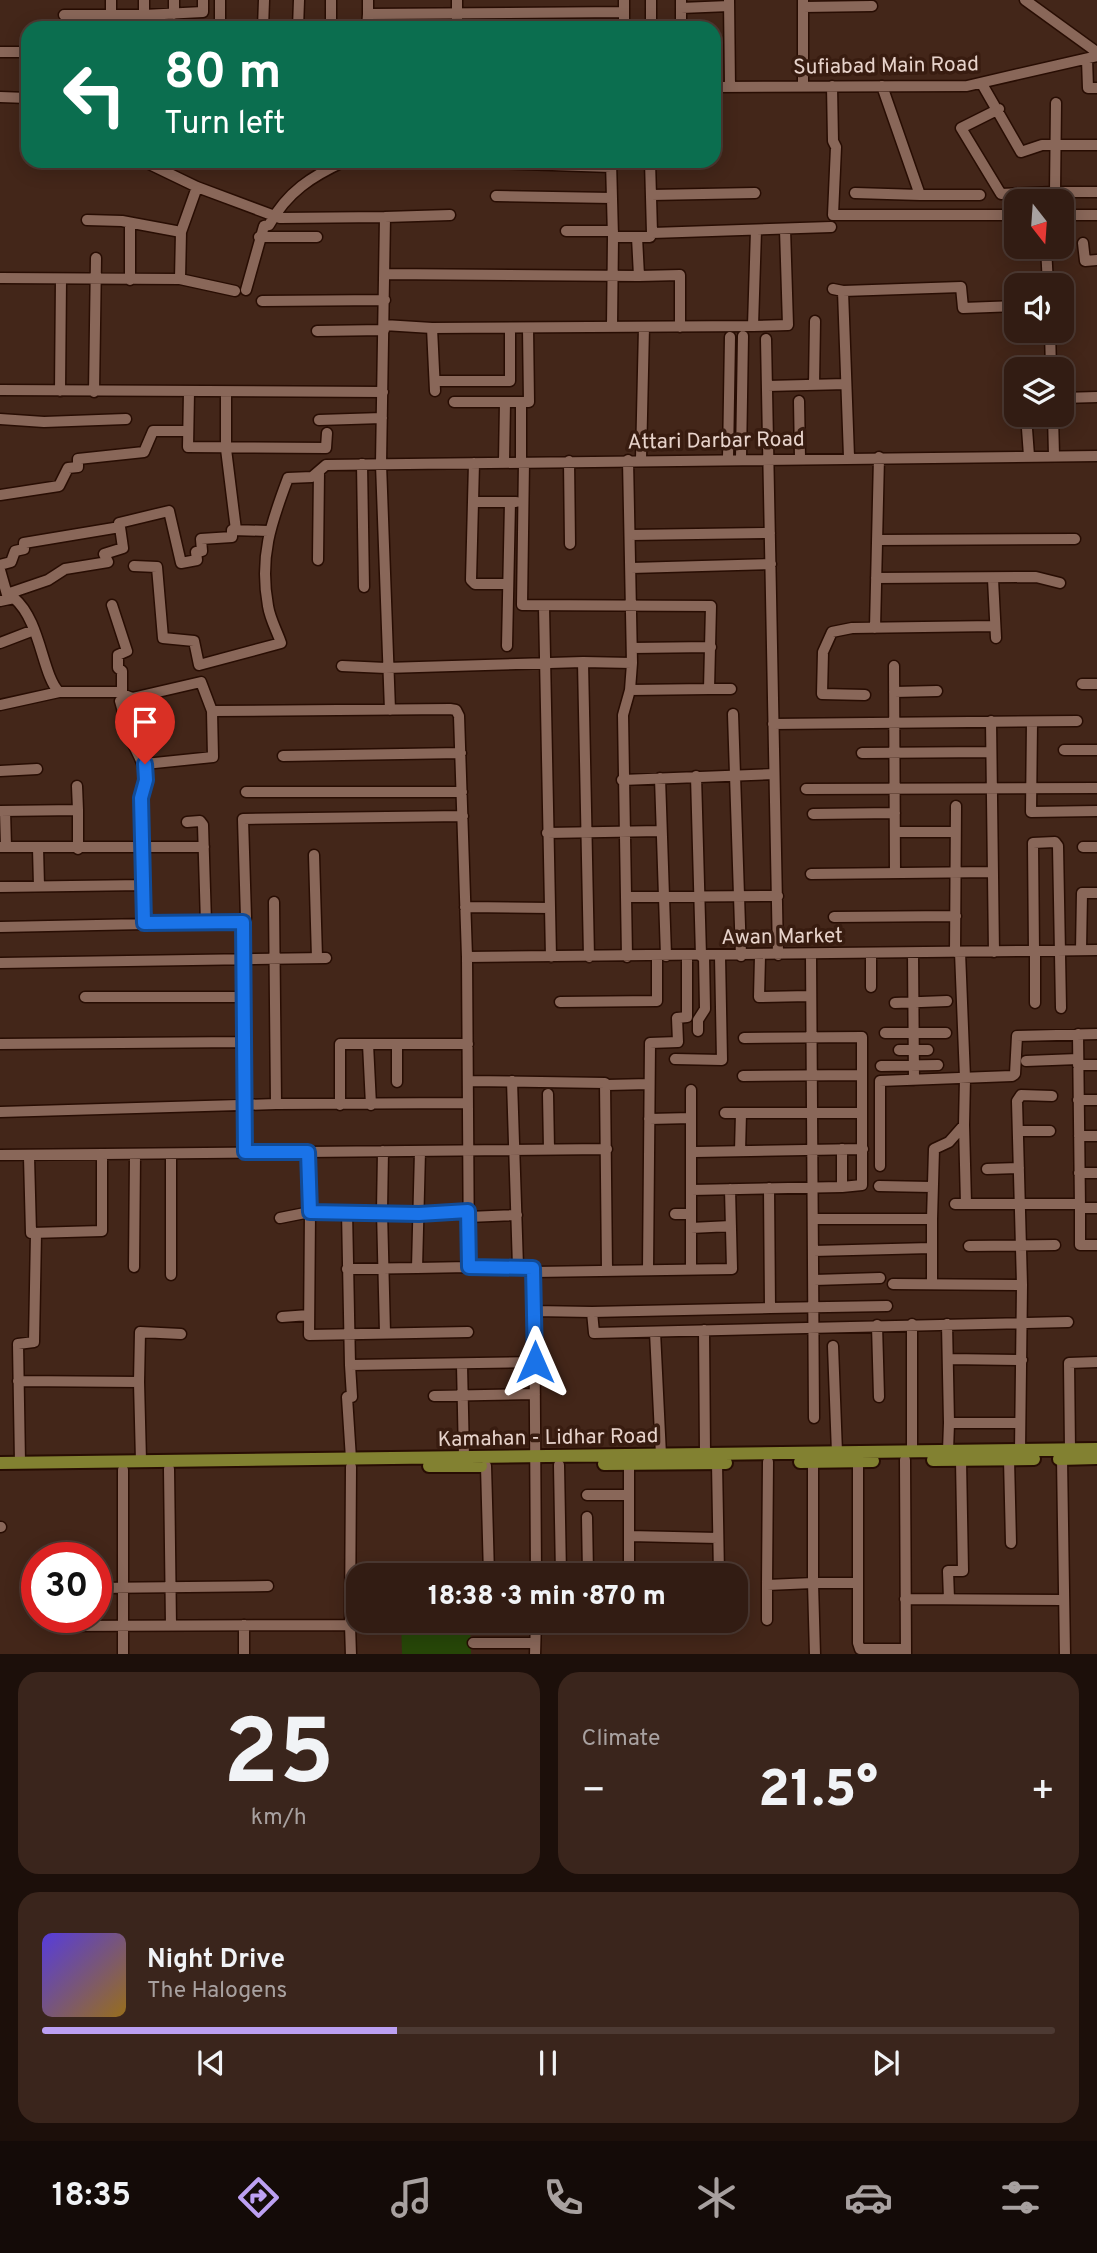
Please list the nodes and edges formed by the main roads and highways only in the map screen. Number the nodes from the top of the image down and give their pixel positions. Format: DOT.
graph roads {
  1 [pos="1097,1449"];
  2 [pos="1066,1454"];
  3 [pos="909,1456"];
  4 [pos="1097,1458"];
  5 [pos="535,1461"];
  6 [pos="0,1463"];
  7 [pos="351,1463"];
  8 [pos="0,1471"];
  1 -- 2 [label="main road, Kamahan - Lidhar Road"];
  2 -- 3 [label="main road, Kamahan - Lidhar Road"];
  2 -- 3 [label="main road, Kamahan - Lidhar Road"];
  2 -- 4 [label="main road, Kamahan - Lidhar Road"];
  3 -- 5 [label="main road, Kamahan - Lidhar Road"];
  3 -- 5 [label="main road, Kamahan - Lidhar Road"];
  5 -- 7 [label="main road, Kamahan - Lidhar Road"];
  5 -- 7 [label="main road, Kamahan - Lidhar Road"];
  6 -- 7 [label="main road, Kamahan - Lidhar Road"];
  7 -- 8 [label="main road, Kamahan - Lidhar Road"];
}
